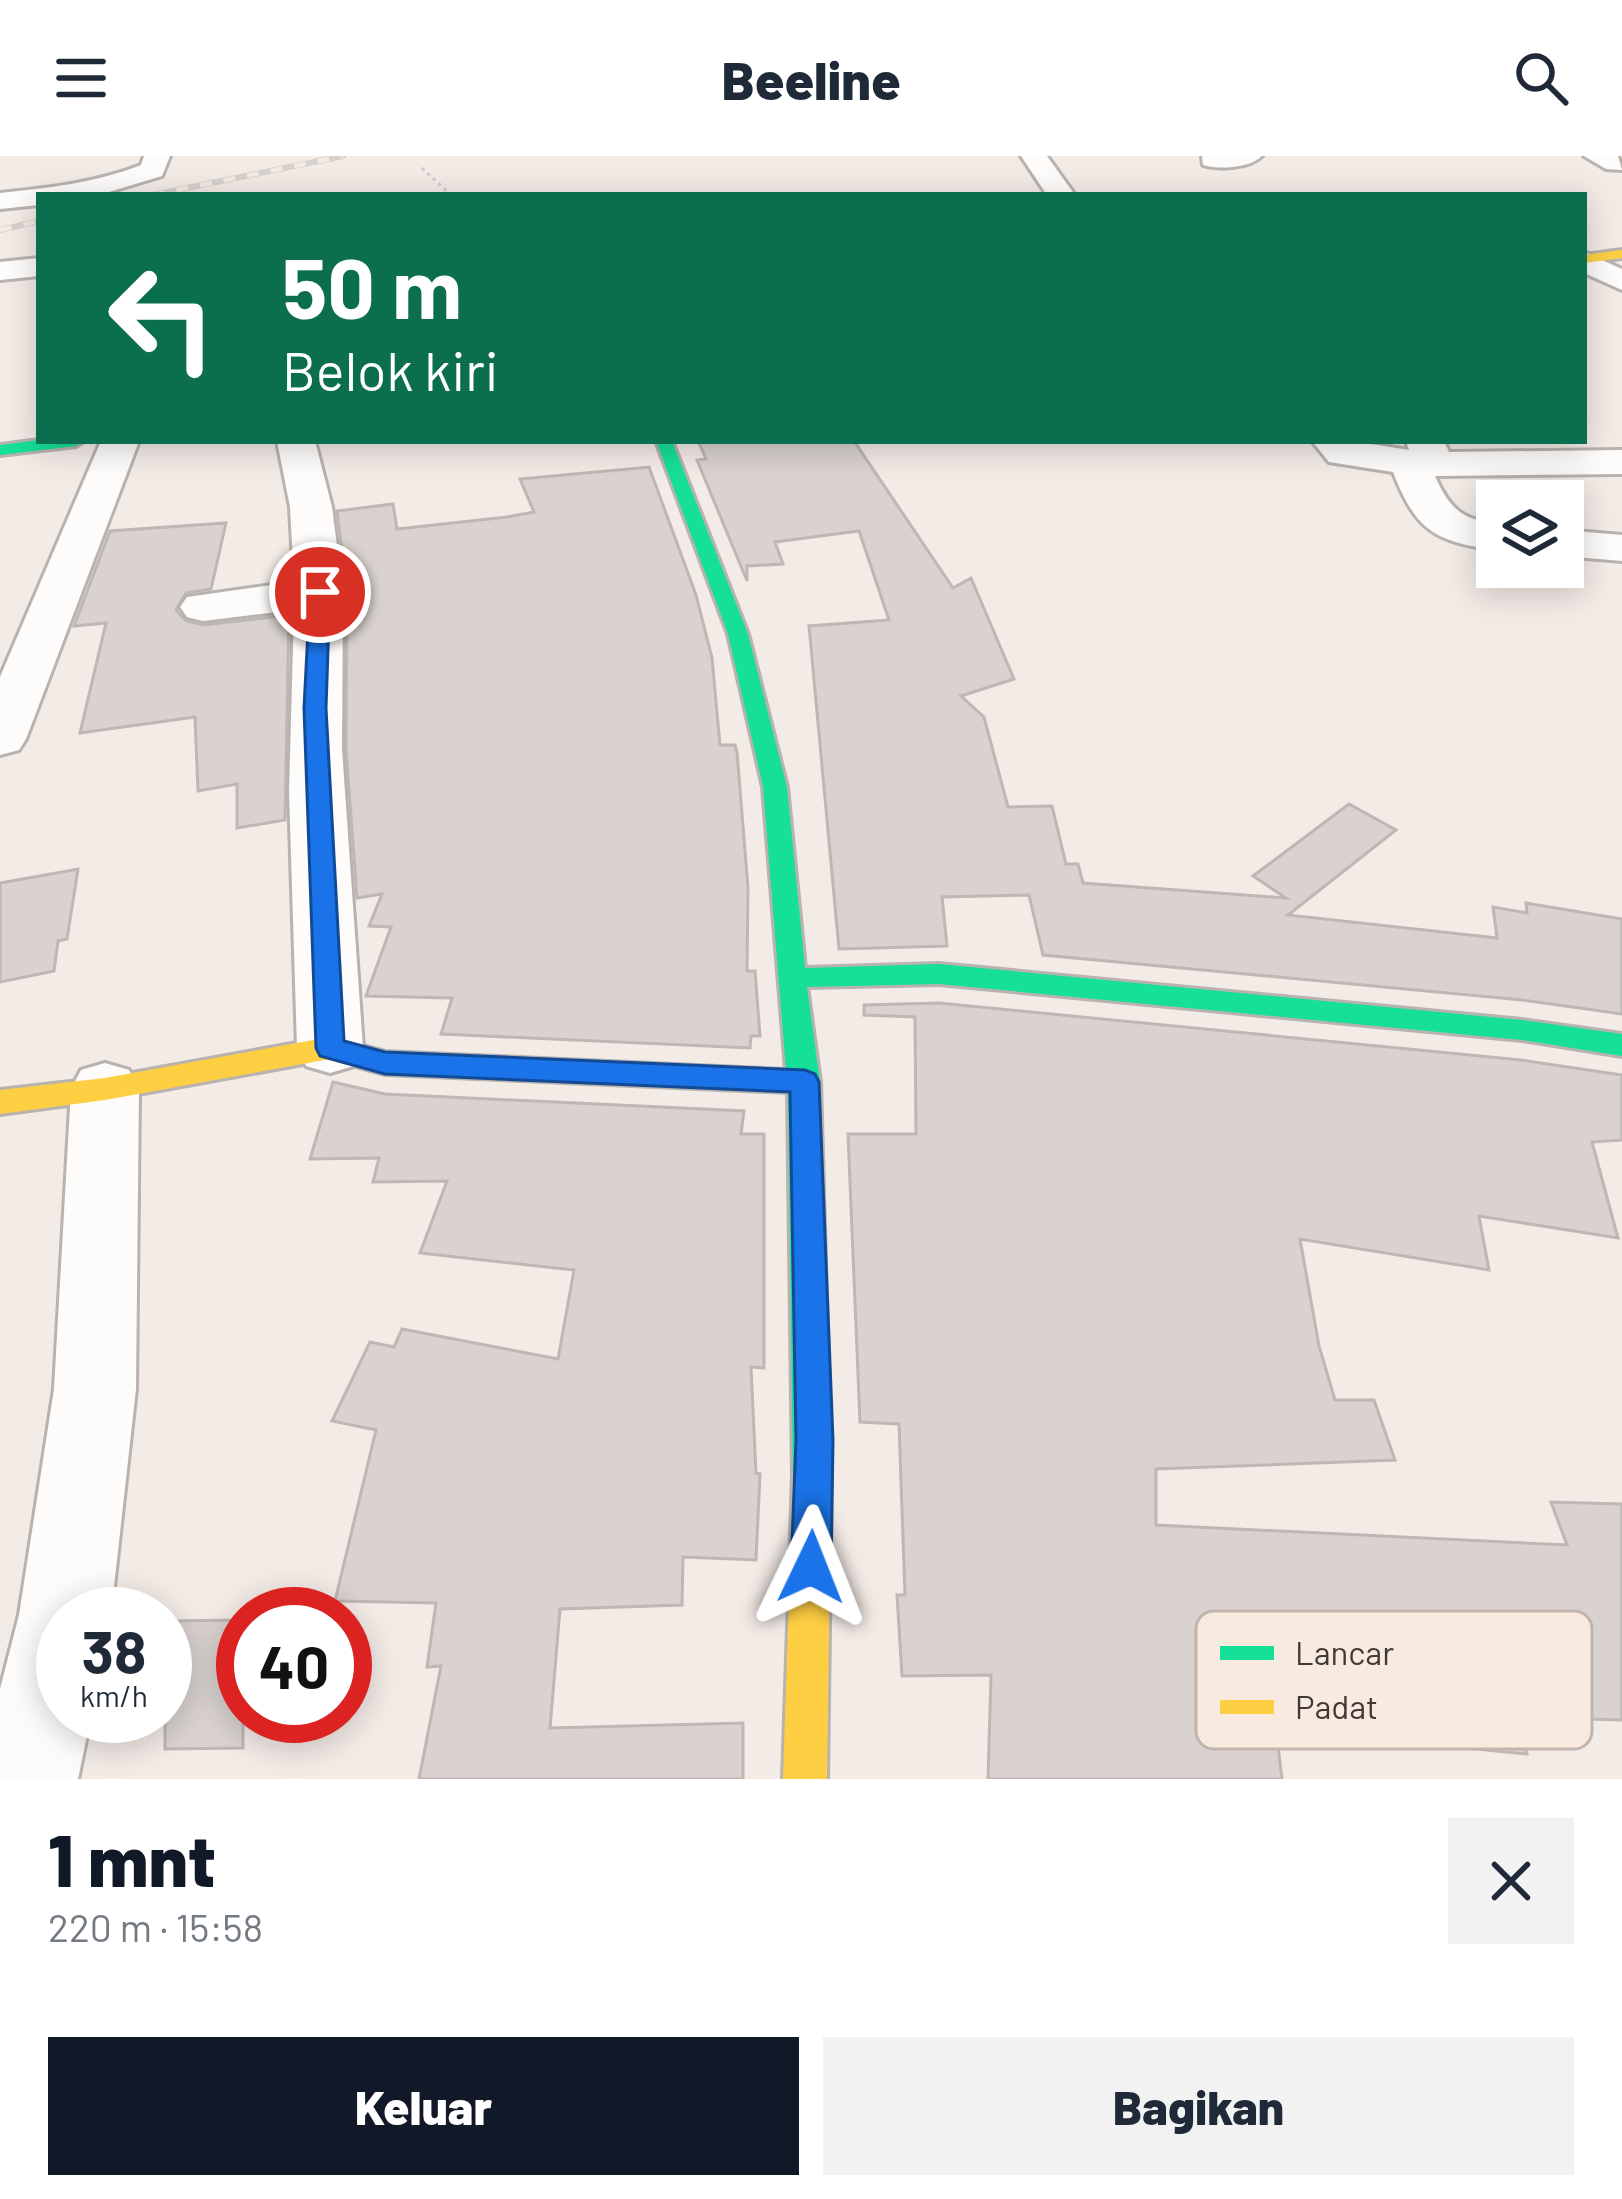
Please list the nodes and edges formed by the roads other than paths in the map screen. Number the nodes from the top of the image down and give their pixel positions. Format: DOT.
graph roads {
  1 [pos="157,156"];
  2 [pos="1034,156"];
  3 [pos="1249,156"];
  4 [pos="1212,160"];
  5 [pos="72,192"];
  6 [pos="1059,192"];
  7 [pos="36,197"];
  8 [pos="0,200"];
  9 [pos="1622,254"];
  10 [pos="1587,260"];
  11 [pos="1587,262"];
  12 [pos="36,267"];
  13 [pos="0,271"];
  14 [pos="1622,281"];
  15 [pos="51,444"];
  16 [pos="119,444"];
  17 [pos="297,444"];
  18 [pos="665,444"];
  19 [pos="1333,444"];
  20 [pos="0,450"];
  21 [pos="1423,456"];
  22 [pos="1622,462"];
  23 [pos="1476,545"];
  24 [pos="1584,545"];
  25 [pos="1622,548"];
  26 [pos="320,592"];
  27 [pos="203,607"];
  28 [pos="0,740"];
  29 [pos="796,978"];
  30 [pos="1622,1045"];
  31 [pos="330,1048"];
  32 [pos="805,1082"];
  33 [pos="105,1089"];
  34 [pos="0,1102"];
  35 [pos="68,1587"];
  36 [pos="36,1743"];
  37 [pos="28,1779"];
  38 [pos="805,1779"];
  1 -- 5 [label="street"];
  2 -- 6 [label="street"];
  3 -- 4 [label="street"];
  7 -- 8 [label="street"];
  9 -- 10 [label="main road"];
  11 -- 14 [label="street"];
  12 -- 13 [label="street"];
  15 -- 20 [label="main road"];
  16 -- 28 [label="street"];
  17 -- 26 [label="street"];
  18 -- 29 [label="main road"];
  19 -- 21 [label="street"];
  21 -- 22 [label="street"];
  21 -- 23 [label="street"];
  24 -- 25 [label="street"];
  26 -- 27 [label="street"];
  26 -- 31 [label="street"];
  29 -- 30 [label="main road"];
  29 -- 32 [label="main road"];
  31 -- 32 [label="main road"];
  31 -- 33 [label="main road"];
  32 -- 38 [label="main road"];
  33 -- 34 [label="main road"];
  33 -- 35 [label="street"];
  36 -- 37 [label="street"];
}
